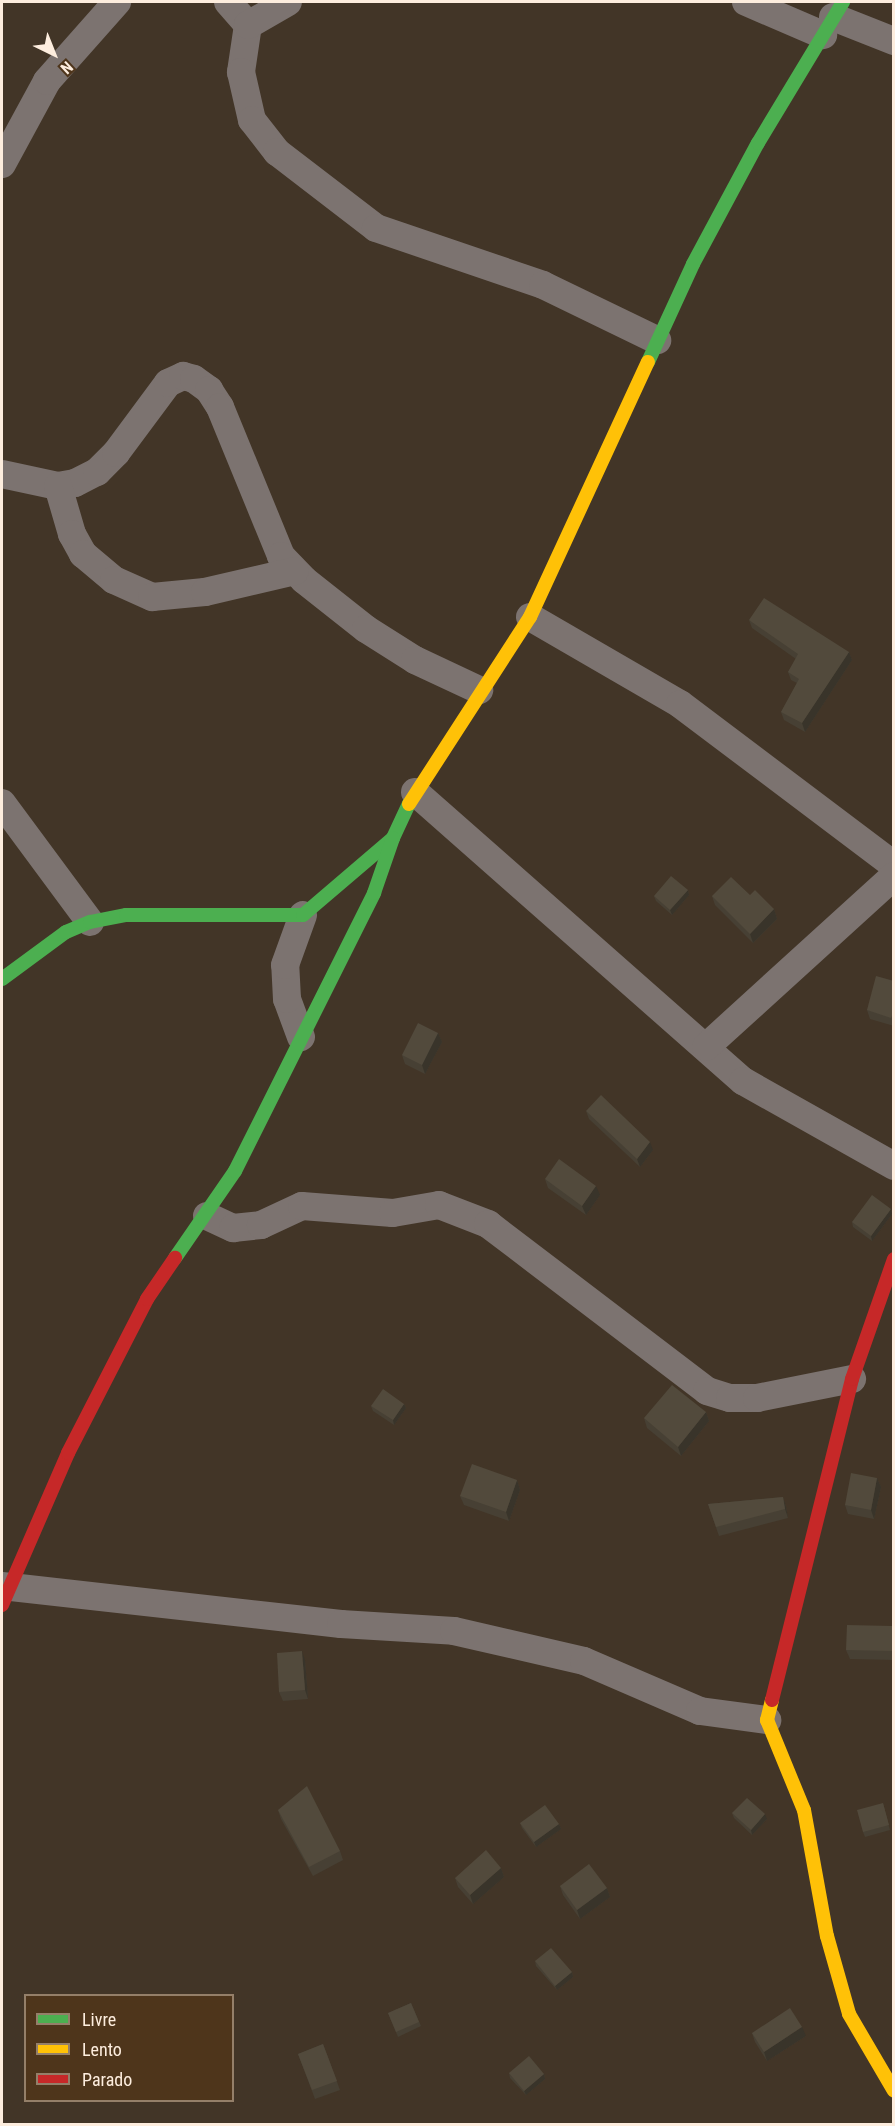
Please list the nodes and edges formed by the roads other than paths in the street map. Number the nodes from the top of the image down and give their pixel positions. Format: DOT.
graph roads {
  1 [pos="117,2"];
  2 [pos="228,2"];
  3 [pos="288,2"];
  4 [pos="746,2"];
  5 [pos="833,18"];
  6 [pos="248,26"];
  7 [pos="894,41"];
  8 [pos="2,164"];
  9 [pos="657,340"];
  10 [pos="2,474"];
  11 [pos="58,486"];
  12 [pos="295,571"];
  13 [pos="530,617"];
  14 [pos="479,690"];
  15 [pos="415,792"];
  16 [pos="2,803"];
  17 [pos="393,838"];
  18 [pos="894,865"];
  19 [pos="894,876"];
  20 [pos="303,915"];
  21 [pos="90,922"];
  22 [pos="2,979"];
  23 [pos="301,1037"];
  24 [pos="706,1047"];
  25 [pos="894,1166"];
  26 [pos="207,1216"];
  27 [pos="894,1259"];
  28 [pos="852,1379"];
  29 [pos="5,1592"];
  30 [pos="766,1720"];
  31 [pos="894,2091"];
  1 -- 8 [label="street"];
  2 -- 6 [label="street"];
  3 -- 6 [label="street"];
  4 -- 5 [label="street"];
  5 -- 7 [label="street"];
  5 -- 9 [label="street"];
  6 -- 9 [label="street"];
  9 -- 13 [label="street"];
  10 -- 11 [label="street"];
  11 -- 12 [label="street"];
  11 -- 12 [label="street"];
  12 -- 14 [label="street"];
  13 -- 14 [label="street"];
  13 -- 18 [label="street"];
  14 -- 15 [label="street"];
  15 -- 17 [label="street"];
  15 -- 24 [label="street"];
  16 -- 21 [label="street"];
  17 -- 20 [label="street"];
  17 -- 23 [label="street"];
  19 -- 24 [label="street"];
  20 -- 21 [label="street"];
  20 -- 23 [label="street"];
  21 -- 22 [label="street"];
  23 -- 26 [label="street"];
  24 -- 25 [label="street"];
  26 -- 28 [label="street"];
  26 -- 29 [label="street"];
  27 -- 28 [label="street"];
  28 -- 30 [label="street"];
  29 -- 30 [label="street"];
  30 -- 31 [label="street"];
}
